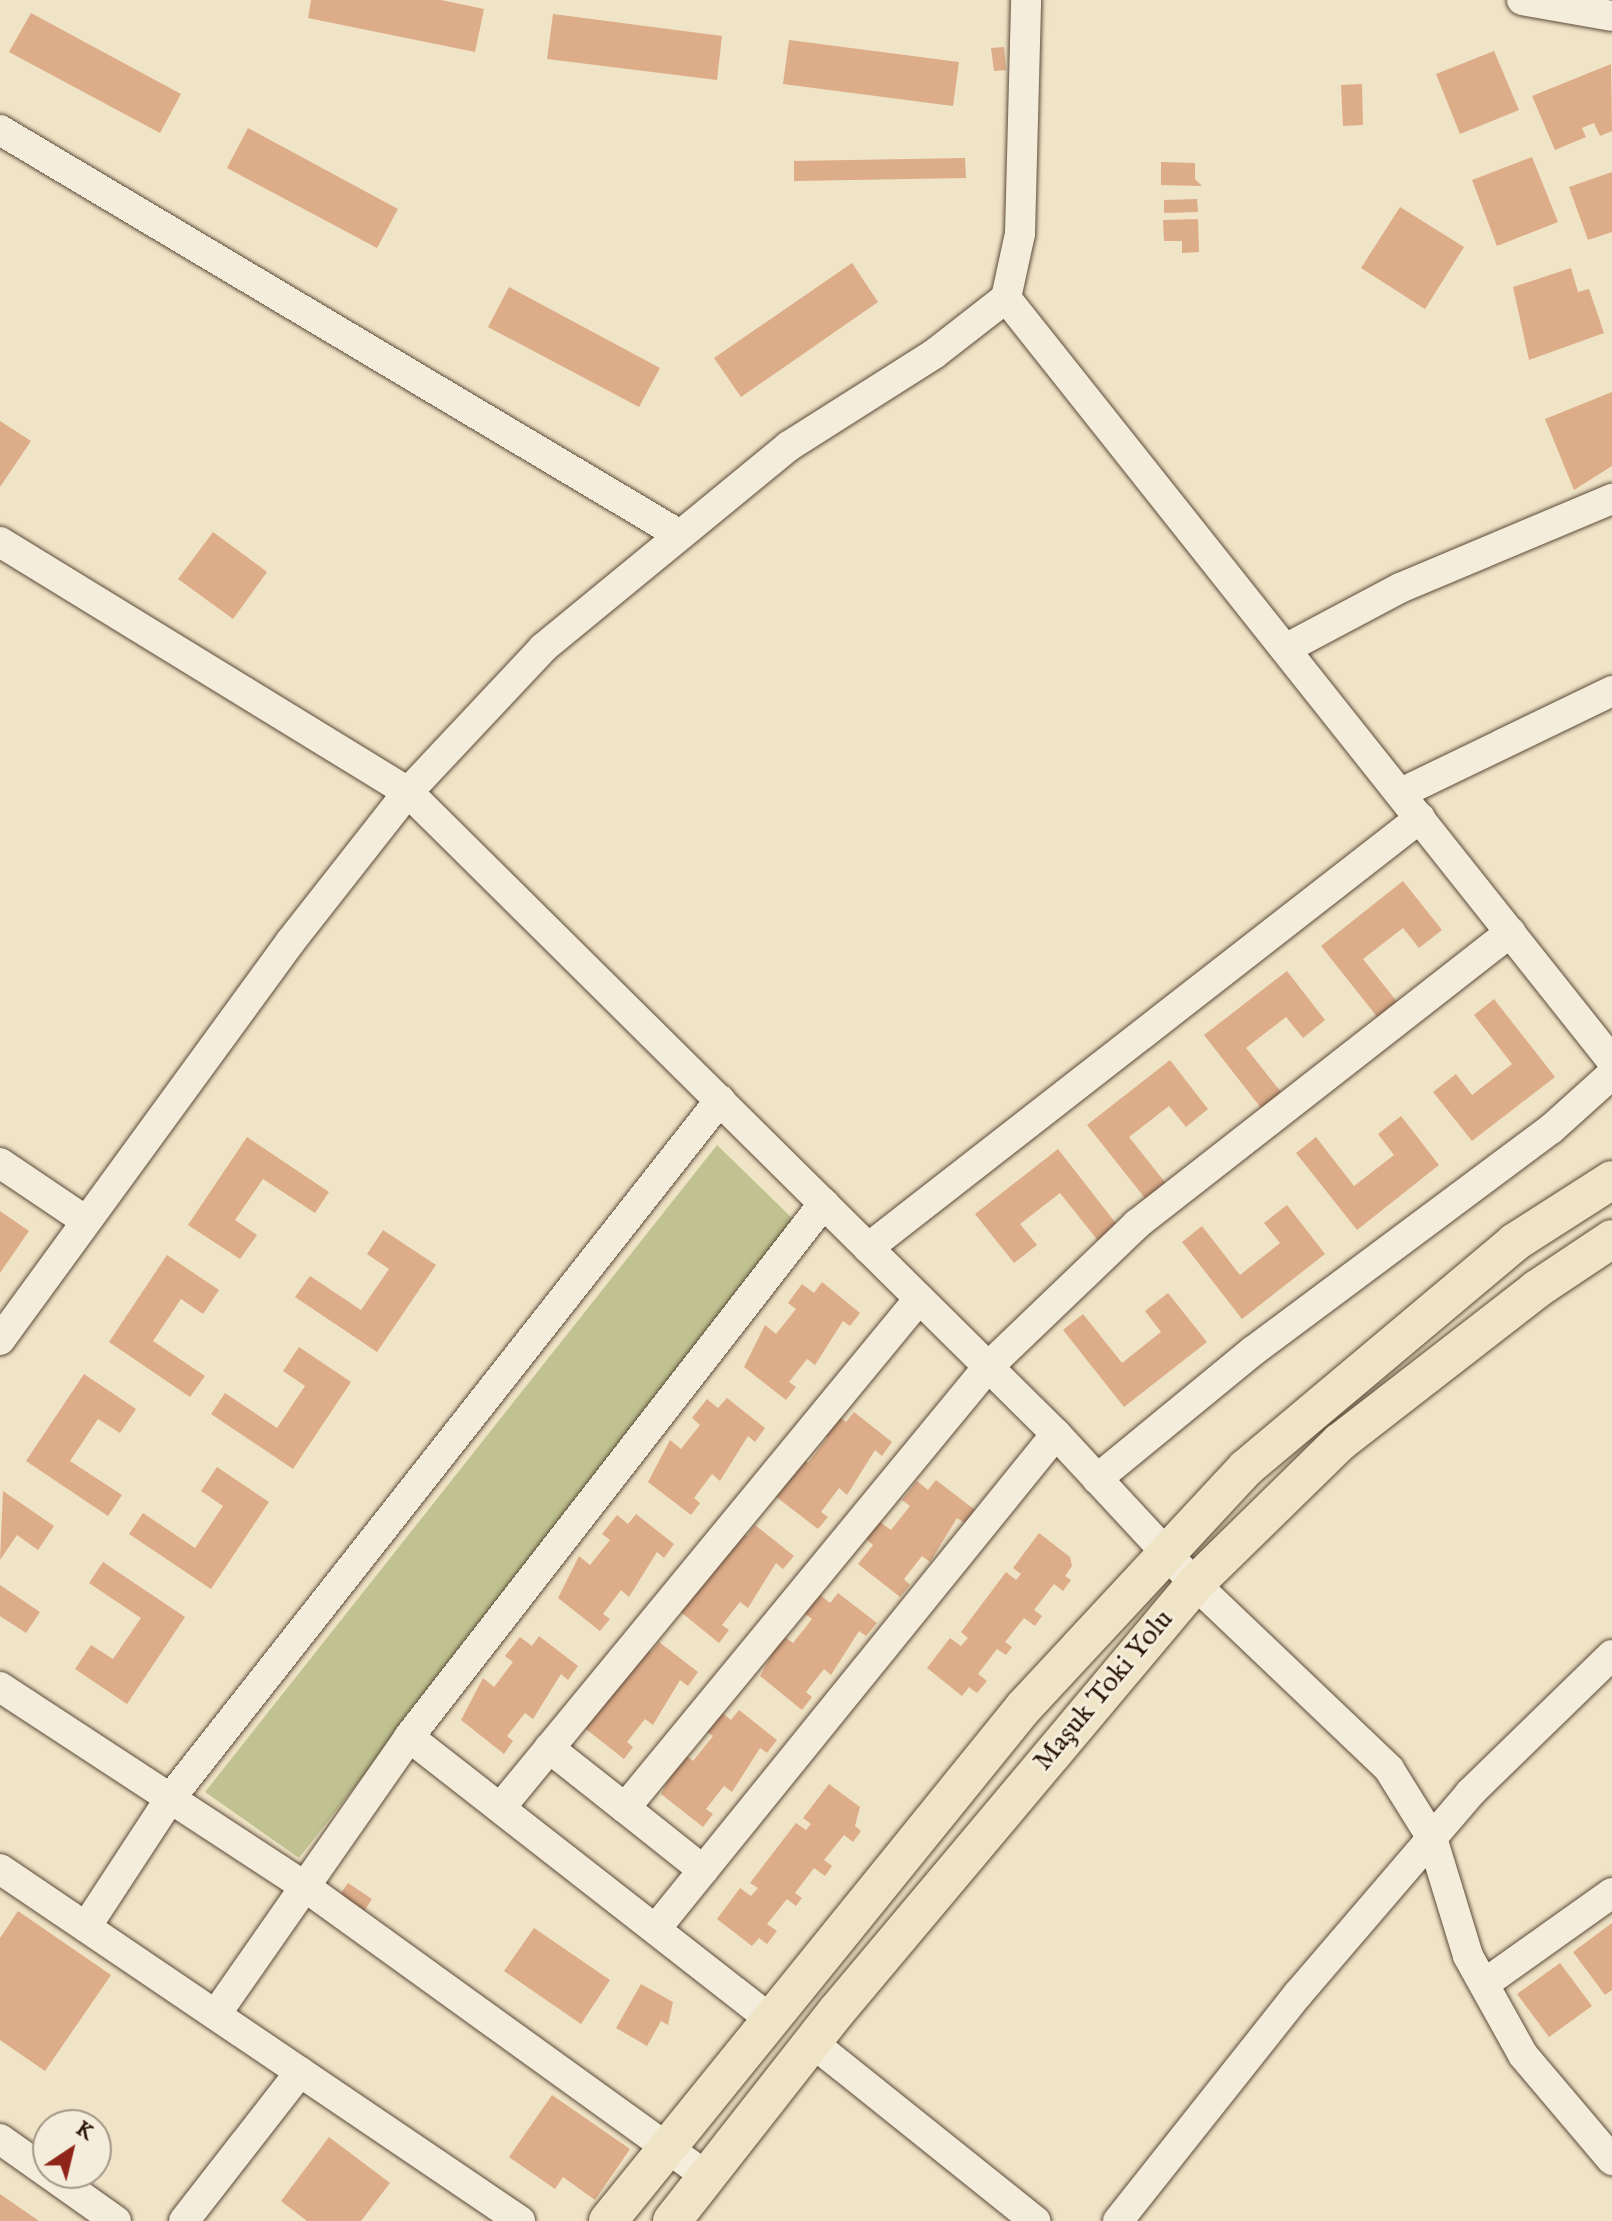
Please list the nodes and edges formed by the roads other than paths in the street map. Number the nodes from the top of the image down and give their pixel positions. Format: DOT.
graph roads {
  1 [pos="1026,0"];
  2 [pos="1522,0"];
  3 [pos="1612,16"];
  4 [pos="0,130"];
  5 [pos="1006,298"];
  6 [pos="1612,499"];
  7 [pos="680,535"];
  8 [pos="0,542"];
  9 [pos="1287,648"];
  10 [pos="1612,691"];
  11 [pos="408,792"];
  12 [pos="1401,793"];
  13 [pos="1420,818"];
  14 [pos="1511,932"];
  15 [pos="1612,1061"];
  16 [pos="1612,1074"];
  17 [pos="720,1100"];
  18 [pos="0,1163"];
  19 [pos="1612,1180"];
  20 [pos="824,1203"];
  21 [pos="83,1219"];
  22 [pos="1612,1239"];
  23 [pos="868,1248"];
  24 [pos="919,1299"];
  25 [pos="0,1340"];
  26 [pos="988,1367"];
  27 [pos="1056,1434"];
  28 [pos="1097,1479"];
  29 [pos="1166,1552"];
  30 [pos="1195,1584"];
  31 [pos="1612,1655"];
  32 [pos="0,1687"];
  33 [pos="409,1737"];
  34 [pos="549,1748"];
  35 [pos="169,1800"];
  36 [pos="501,1807"];
  37 [pos="625,1808"];
  38 [pos="1432,1838"];
  39 [pos="0,1869"];
  40 [pos="703,1870"];
  41 [pos="304,1886"];
  42 [pos="1612,1893"];
  43 [pos="658,1926"];
  44 [pos="86,1927"];
  45 [pos="1484,1984"];
  46 [pos="216,2014"];
  47 [pos="769,2018"];
  48 [pos="813,2043"];
  49 [pos="300,2072"];
  50 [pos="0,2139"];
  51 [pos="665,2148"];
  52 [pos="1612,2160"];
  53 [pos="706,2176"];
  54 [pos="116,2221"];
  55 [pos="184,2221"];
  56 [pos="520,2221"];
  57 [pos="608,2221"];
  58 [pos="672,2221"];
  59 [pos="1035,2221"];
  60 [pos="1118,2221"];
  1 -- 5 [label="street"];
  2 -- 3 [label="street"];
  4 -- 7 [label="street"];
  5 -- 7 [label="street"];
  5 -- 9 [label="street"];
  6 -- 9 [label="street"];
  7 -- 11 [label="street"];
  8 -- 11 [label="street"];
  9 -- 12 [label="street"];
  10 -- 12 [label="street"];
  11 -- 17 [label="street"];
  11 -- 21 [label="street"];
  12 -- 13 [label="street"];
  13 -- 14 [label="street"];
  13 -- 23 [label="street"];
  14 -- 15 [label="street"];
  14 -- 26 [label="street"];
  16 -- 28 [label="street"];
  17 -- 20 [label="street"];
  17 -- 35 [label="street"];
  18 -- 21 [label="street"];
  19 -- 29 [label="main road"];
  20 -- 23 [label="street"];
  20 -- 33 [label="street"];
  21 -- 25 [label="street"];
  22 -- 30 [label="main road, Maşuk Toki Yolu"];
  23 -- 24 [label="street"];
  24 -- 26 [label="street"];
  24 -- 34 [label="street"];
  26 -- 27 [label="street"];
  26 -- 37 [label="street"];
  27 -- 28 [label="street"];
  27 -- 40 [label="street"];
  28 -- 29 [label="street"];
  29 -- 30 [label="street"];
  29 -- 47 [label="main road"];
  30 -- 38 [label="street"];
  30 -- 48 [label="main road, Maşuk Toki Yolu"];
  31 -- 38 [label="street"];
  32 -- 35 [label="street"];
  33 -- 36 [label="street"];
  33 -- 41 [label="street"];
  34 -- 36 [label="street"];
  34 -- 37 [label="street"];
  35 -- 41 [label="street"];
  35 -- 44 [label="street"];
  36 -- 43 [label="street"];
  37 -- 40 [label="street"];
  38 -- 45 [label="street"];
  38 -- 60 [label="street"];
  39 -- 44 [label="street"];
  40 -- 43 [label="street"];
  41 -- 46 [label="street"];
  41 -- 51 [label="street"];
  42 -- 45 [label="street"];
  43 -- 47 [label="street"];
  44 -- 46 [label="street"];
  45 -- 52 [label="street"];
  46 -- 49 [label="street"];
  47 -- 51 [label="main road"];
  48 -- 53 [label="main road, Maşuk Toki Yolu"];
  48 -- 59 [label="street"];
  49 -- 55 [label="street"];
  49 -- 56 [label="street"];
  50 -- 54 [label="street"];
  51 -- 53 [label="street"];
  51 -- 57 [label="main road"];
  53 -- 58 [label="main road, Maşuk Toki Yolu"];
}
